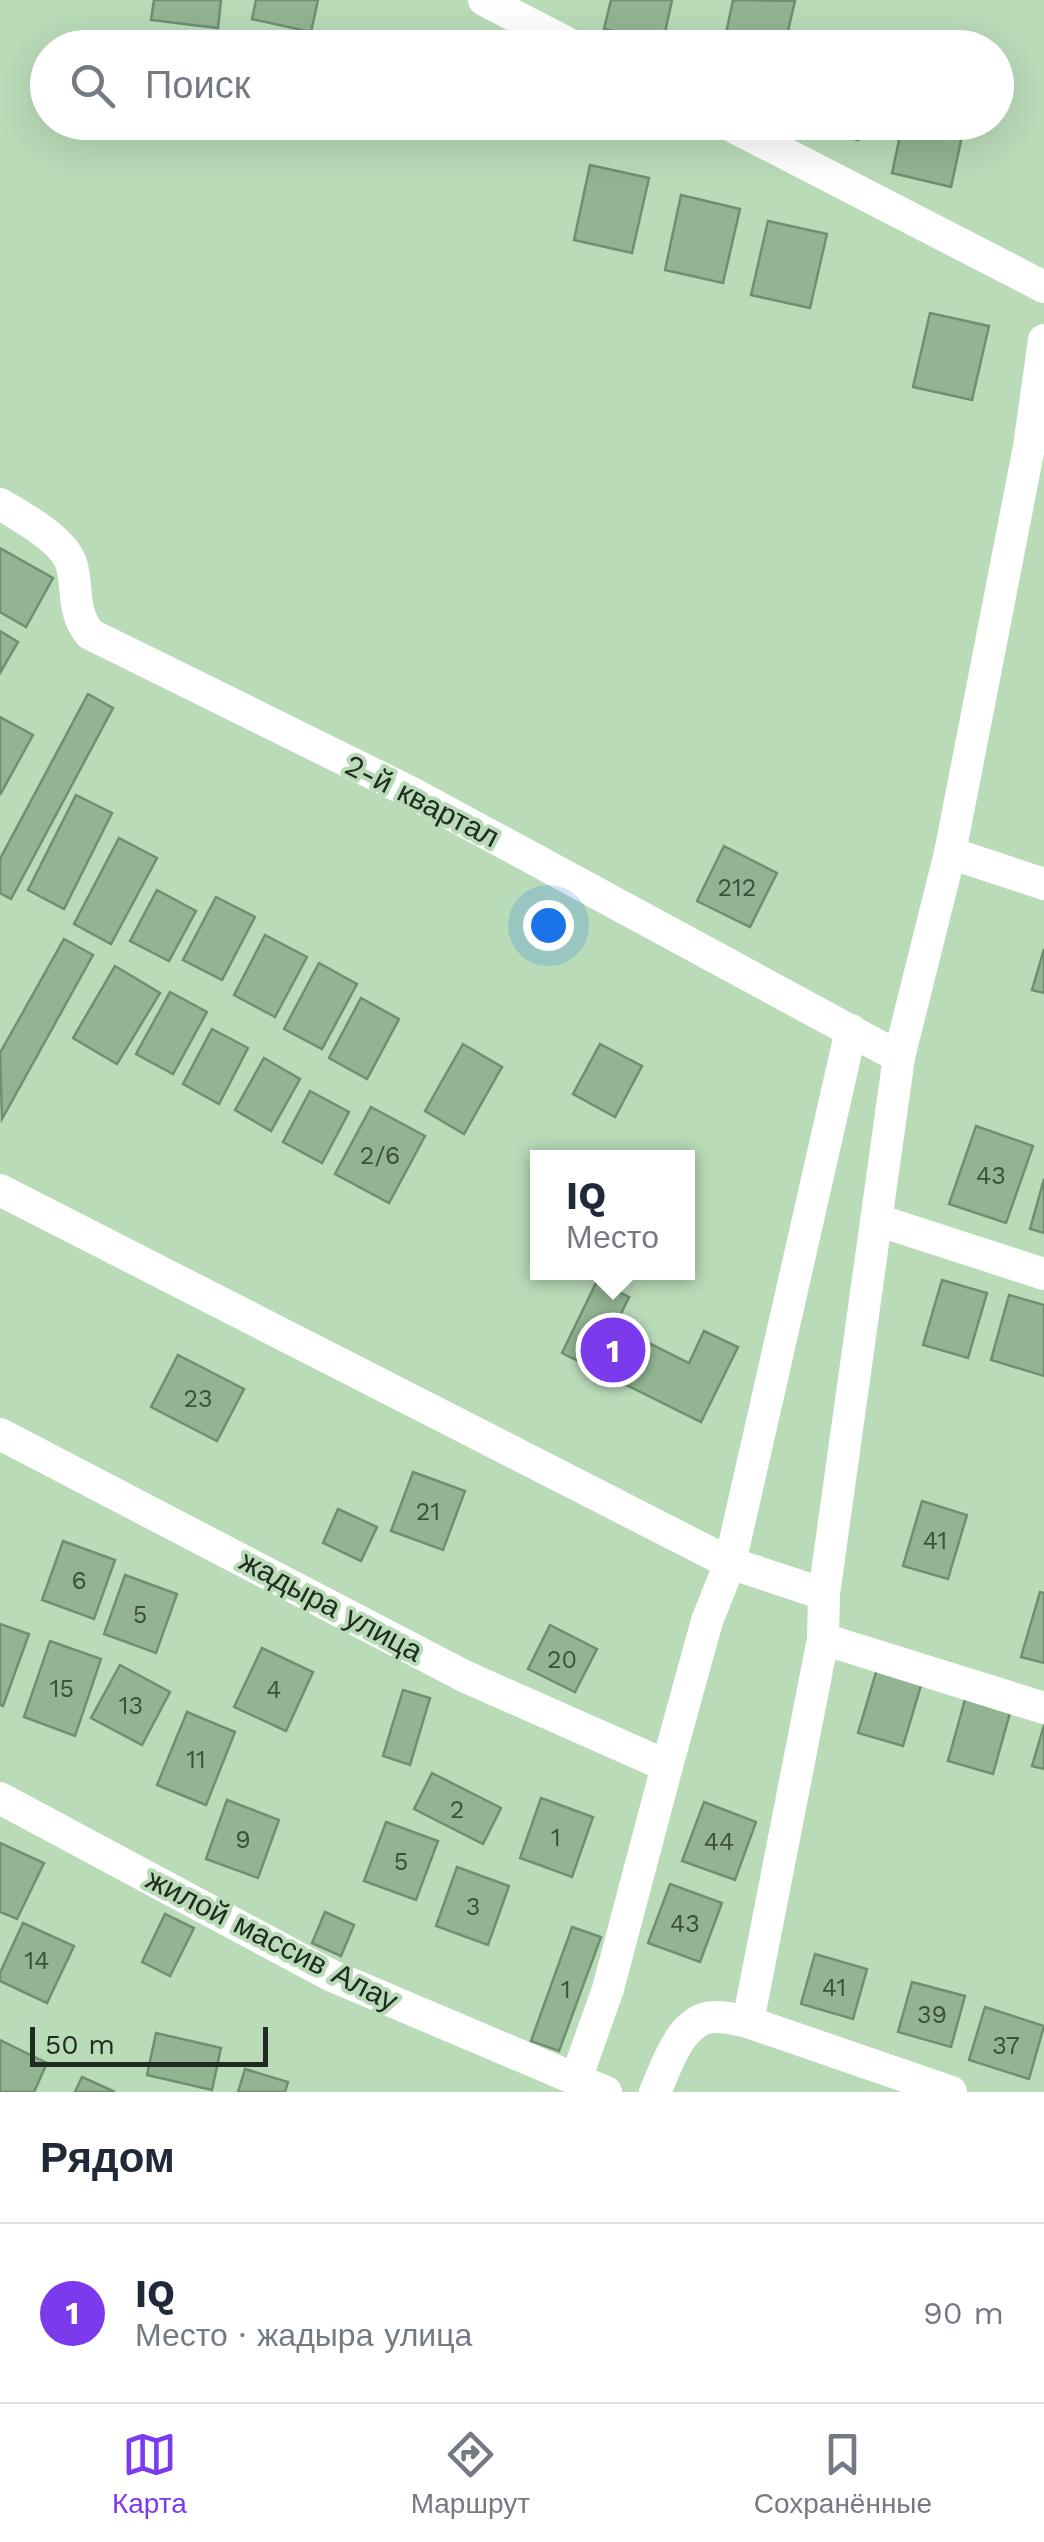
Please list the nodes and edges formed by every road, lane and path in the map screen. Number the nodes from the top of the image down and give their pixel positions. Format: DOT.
graph roads {
  1 [pos="484,0"];
  2 [pos="542,30"];
  3 [pos="759,140"];
  4 [pos="1044,287"];
  5 [pos="1044,340"];
  6 [pos="1037,449"];
  7 [pos="0,504"];
  8 [pos="950,853"];
  9 [pos="1044,884"];
  10 [pos="850,1030"];
  11 [pos="899,1057"];
  12 [pos="0,1190"];
  13 [pos="877,1220"];
  14 [pos="1044,1274"];
  15 [pos="0,1434"];
  16 [pos="730,1563"];
  17 [pos="824,1594"];
  18 [pos="823,1638"];
  19 [pos="1044,1708"];
  20 [pos="667,1766"];
  21 [pos="0,1798"];
  22 [pos="748,2022"];
  23 [pos="591,2086"];
  24 [pos="655,2092"];
  25 [pos="951,2092"];
  1 -- 2 [label="street"];
  3 -- 4 [label="street"];
  5 -- 6 [label="street"];
  6 -- 8 [label="street"];
  7 -- 10 [label="street, 2-й квартал"];
  8 -- 9 [label="street"];
  8 -- 11 [label="street"];
  10 -- 11 [label="street, 2-й квартал"];
  10 -- 16 [label="street"];
  11 -- 13 [label="street"];
  12 -- 16 [label="street"];
  13 -- 14 [label="street"];
  13 -- 17 [label="street"];
  15 -- 20 [label="street, жадыра улица"];
  16 -- 17 [label="street"];
  16 -- 20 [label="street"];
  17 -- 18 [label="street"];
  18 -- 19 [label="street"];
  18 -- 22 [label="street"];
  20 -- 23 [label="street"];
  21 -- 23 [label="street, жилой массив Алау"];
  22 -- 24 [label="street"];
  22 -- 25 [label="street"];
}
